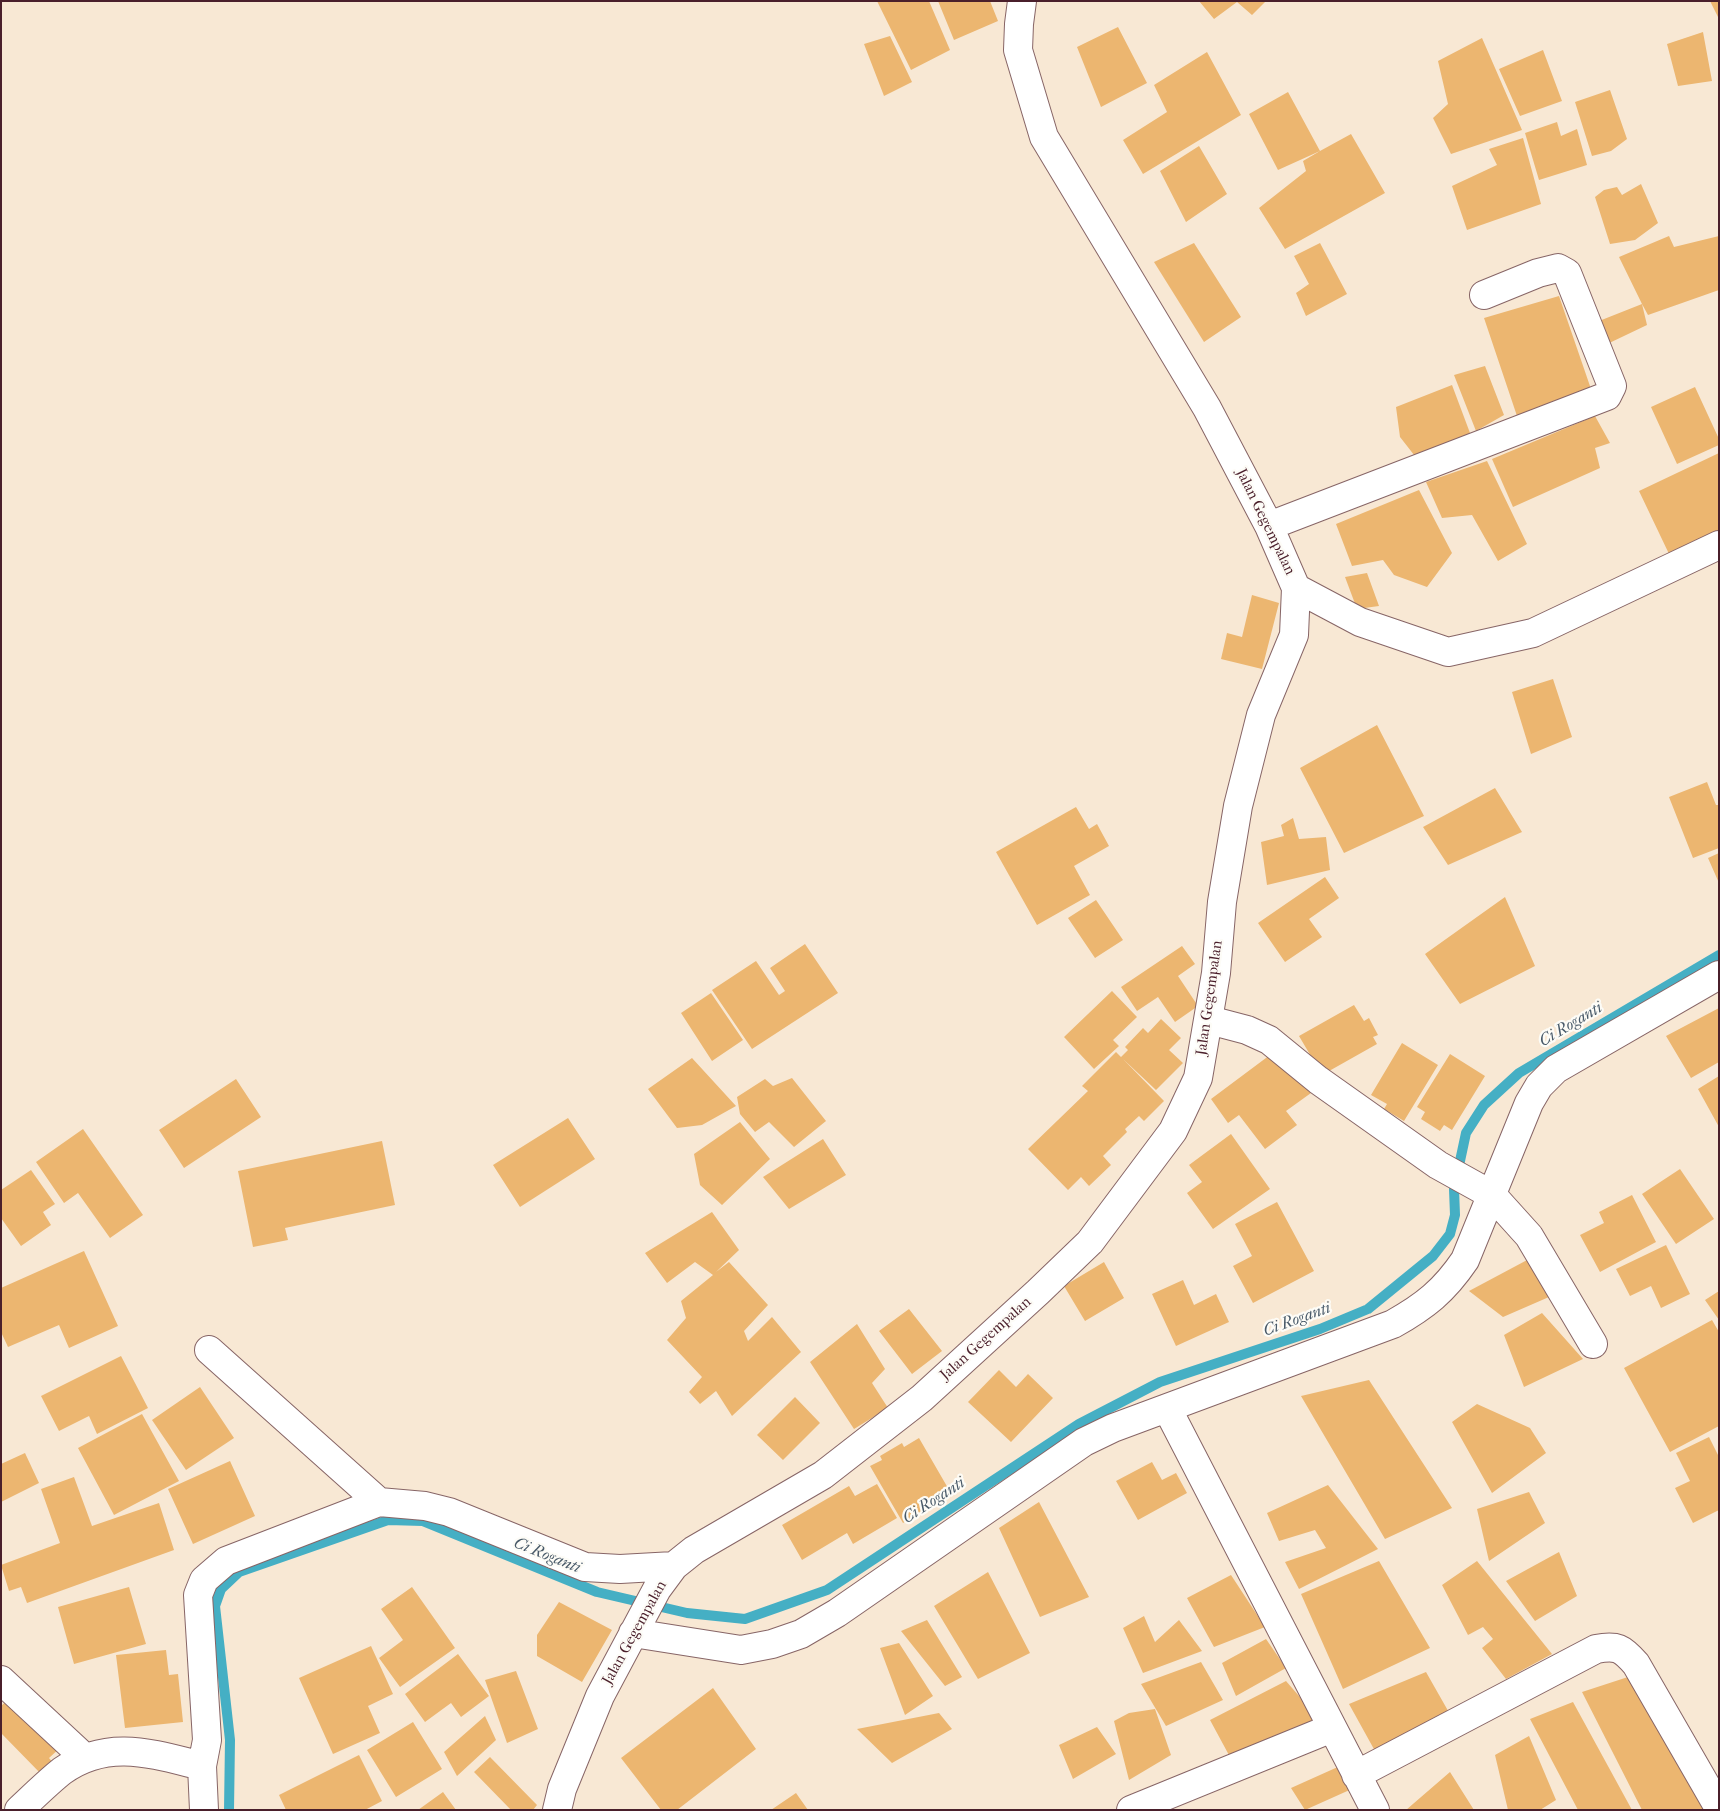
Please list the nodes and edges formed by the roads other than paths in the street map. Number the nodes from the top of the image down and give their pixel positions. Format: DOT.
graph roads {
  1 [pos="1022,1"];
  2 [pos="1484,296"];
  3 [pos="1269,526"];
  4 [pos="1719,545"];
  5 [pos="1296,588"];
  6 [pos="1719,975"];
  7 [pos="1208,1020"];
  8 [pos="1481,1189"];
  9 [pos="1593,1344"];
  10 [pos="209,1350"];
  11 [pos="1167,1408"];
  12 [pos="379,1502"];
  13 [pos="674,1566"];
  14 [pos="635,1629"];
  15 [pos="1,1680"];
  16 [pos="1332,1728"];
  17 [pos="85,1758"];
  18 [pos="202,1766"];
  19 [pos="1356,1775"];
  20 [pos="1719,1808"];
  21 [pos="19,1810"];
  22 [pos="204,1810"];
  23 [pos="557,1810"];
  24 [pos="1131,1810"];
  25 [pos="1375,1810"];
  1 -- 3 [label="street, Jalan Gegempalan"];
  2 -- 3 [label="street"];
  3 -- 5 [label="street, Jalan Gegempalan"];
  4 -- 5 [label="street"];
  5 -- 7 [label="street, Jalan Gegempalan"];
  6 -- 8 [label="street"];
  7 -- 8 [label="street"];
  7 -- 13 [label="street, Jalan Gegempalan"];
  8 -- 9 [label="street"];
  8 -- 11 [label="street"];
  10 -- 12 [label="street"];
  11 -- 14 [label="street"];
  11 -- 16 [label="street"];
  12 -- 13 [label="street"];
  12 -- 18 [label="street"];
  13 -- 14 [label="street, Jalan Gegempalan"];
  14 -- 23 [label="street, Jalan Gegempalan"];
  15 -- 17 [label="street"];
  16 -- 19 [label="street"];
  16 -- 24 [label="street"];
  17 -- 18 [label="street"];
  17 -- 21 [label="street"];
  18 -- 22 [label="street"];
  19 -- 20 [label="street"];
  19 -- 25 [label="street"];
}
